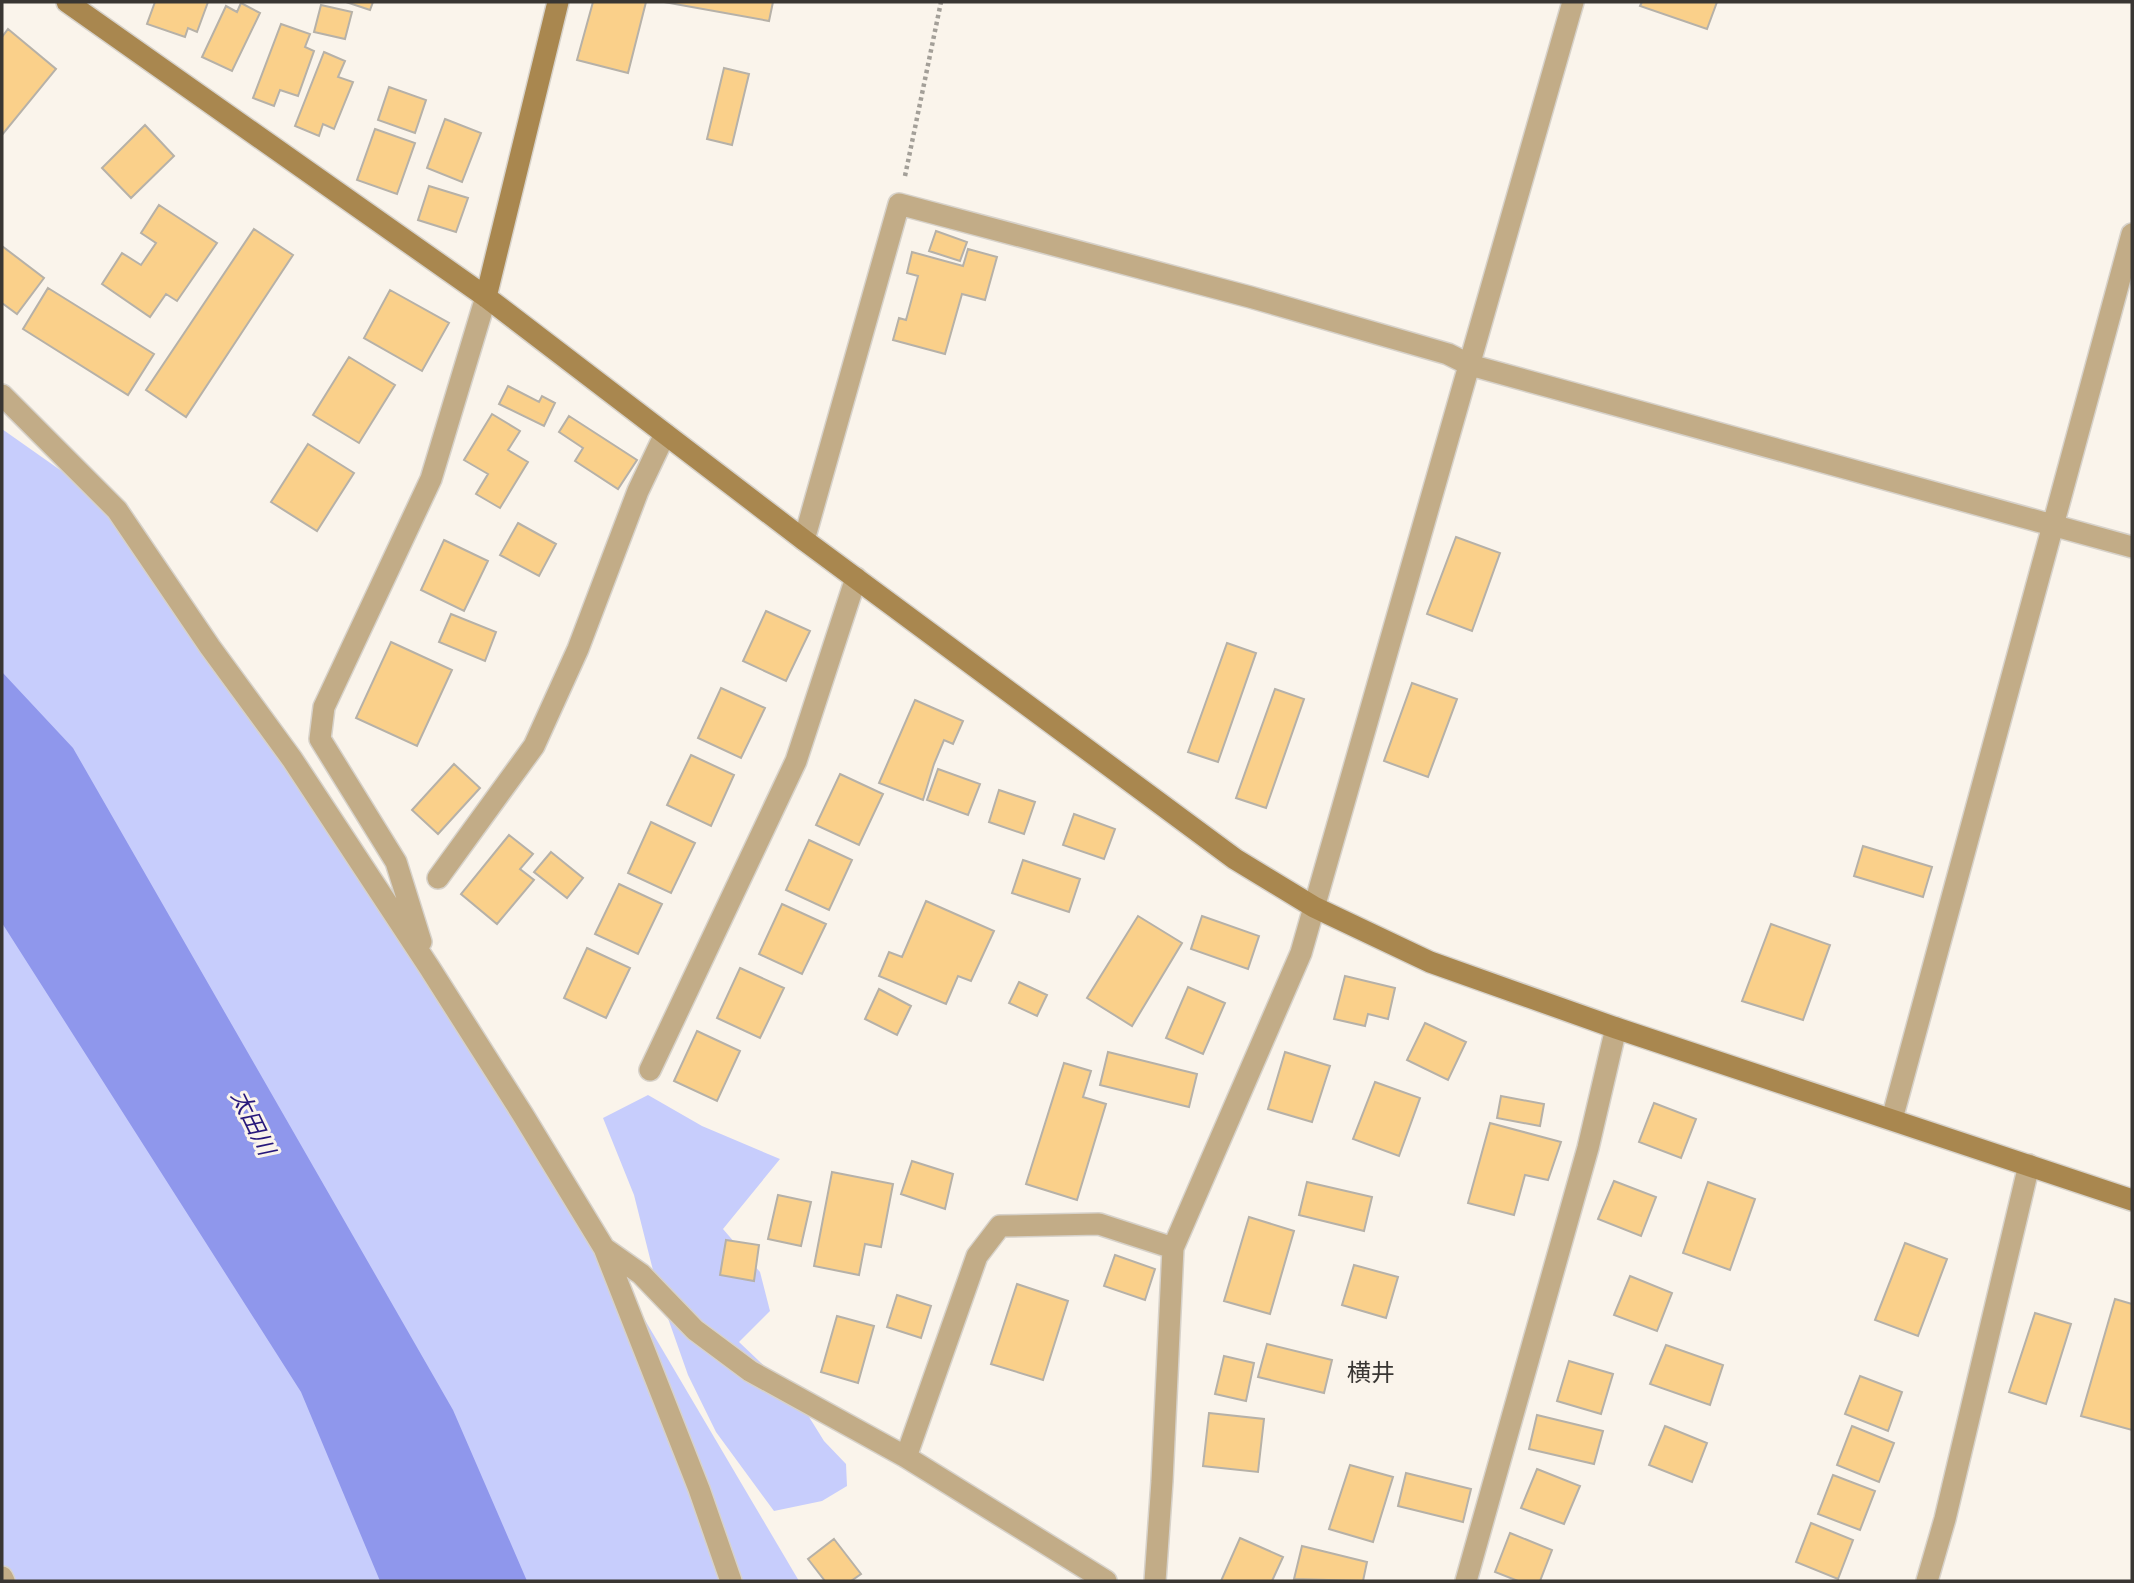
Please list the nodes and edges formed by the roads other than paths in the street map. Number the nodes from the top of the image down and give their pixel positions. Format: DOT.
graph roads {
  1 [pos="67,2"];
  2 [pos="558,2"];
  3 [pos="1573,2"];
  4 [pos="2132,234"];
  5 [pos="486,297"];
  6 [pos="1470,365"];
  7 [pos="2,395"];
  8 [pos="665,433"];
  9 [pos="2053,524"];
  10 [pos="804,540"];
  11 [pos="2132,547"];
  12 [pos="856,578"];
  13 [pos="438,878"];
  14 [pos="1314,906"];
  15 [pos="429,967"];
  16 [pos="1616,1028"];
  17 [pos="650,1070"];
  18 [pos="1892,1119"];
  19 [pos="2029,1165"];
  20 [pos="2132,1200"];
  21 [pos="604,1248"];
  22 [pos="1173,1248"];
  23 [pos="906,1457"];
  24 [pos="731,1581"];
  25 [pos="1106,1581"];
  26 [pos="1155,1581"];
  27 [pos="1466,1581"];
  28 [pos="1927,1581"];
  1 -- 5 [label="street"];
  2 -- 5 [label="street"];
  3 -- 6 [label="street"];
  4 -- 9 [label="street"];
  5 -- 8 [label="street"];
  5 -- 15 [label="street"];
  6 -- 9 [label="street"];
  6 -- 10 [label="street"];
  6 -- 14 [label="street"];
  7 -- 15 [label="street"];
  8 -- 10 [label="street"];
  8 -- 13 [label="street"];
  9 -- 11 [label="street"];
  9 -- 18 [label="street"];
  10 -- 12 [label="street"];
  12 -- 14 [label="street"];
  12 -- 17 [label="street"];
  14 -- 16 [label="street"];
  14 -- 22 [label="street"];
  15 -- 21 [label="street"];
  16 -- 18 [label="street"];
  16 -- 27 [label="street"];
  18 -- 19 [label="street"];
  19 -- 20 [label="street"];
  19 -- 28 [label="street"];
  21 -- 23 [label="street"];
  21 -- 24 [label="street"];
  22 -- 23 [label="street"];
  22 -- 26 [label="street"];
  23 -- 25 [label="street"];
}
